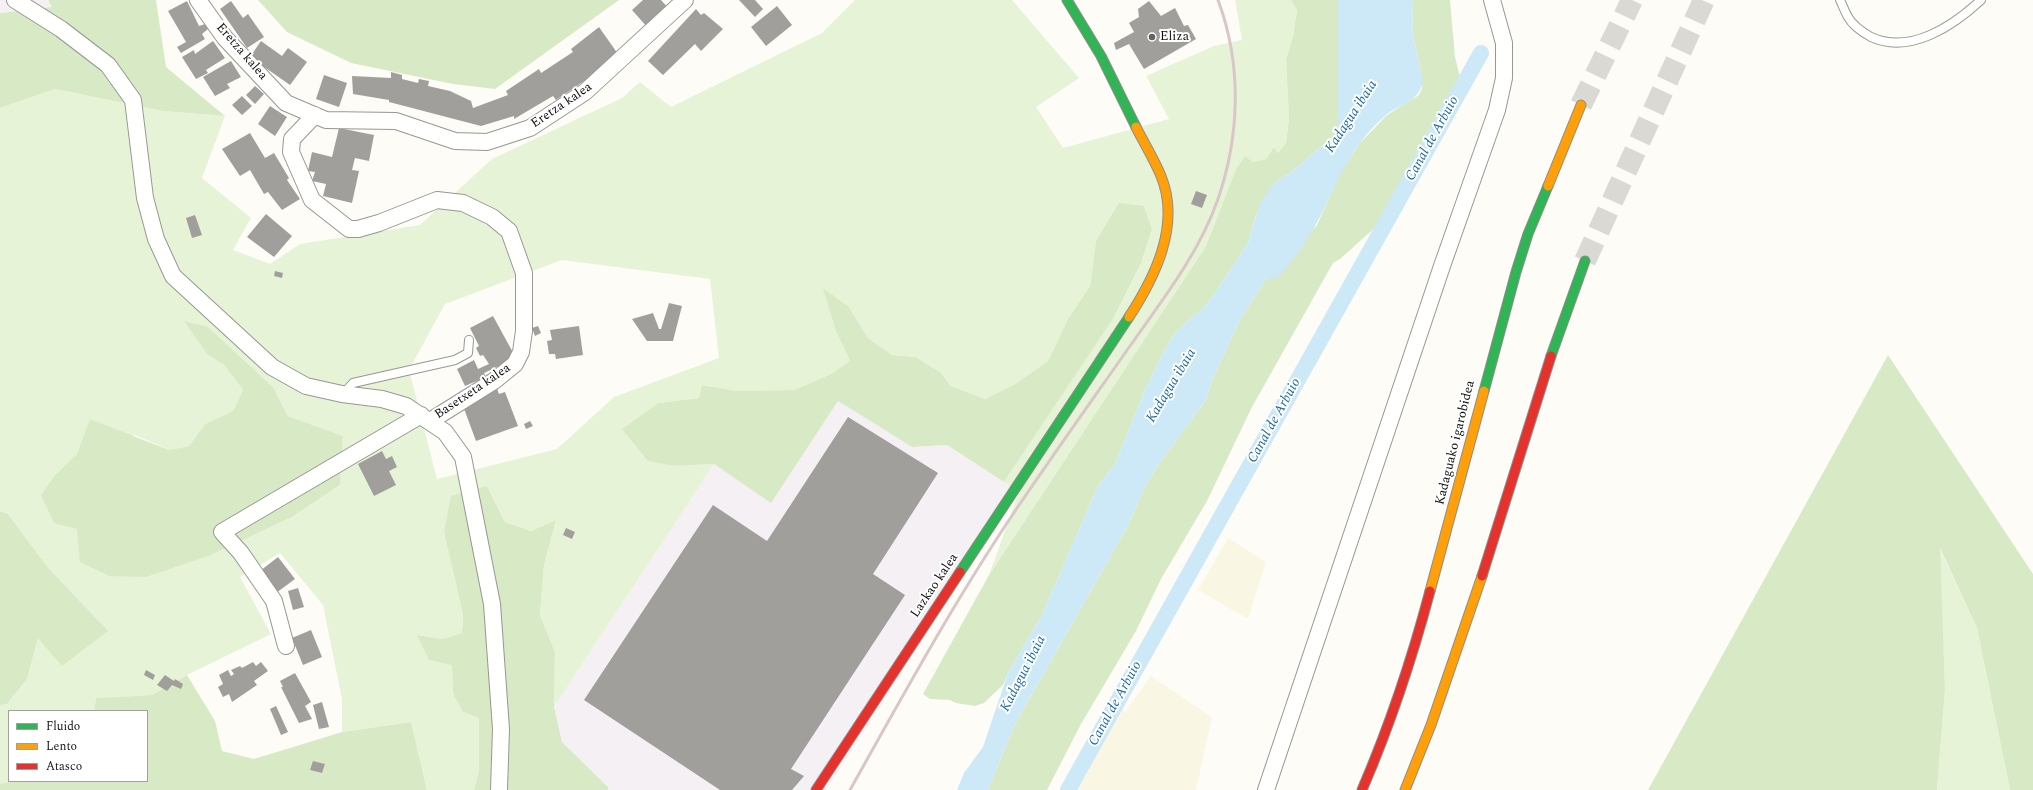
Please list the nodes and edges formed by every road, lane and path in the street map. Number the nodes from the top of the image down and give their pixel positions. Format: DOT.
graph roads {
  1 [pos="15,0"];
  2 [pos="198,0"];
  3 [pos="685,0"];
  4 [pos="1067,0"];
  5 [pos="1492,0"];
  6 [pos="1840,0"];
  7 [pos="1981,0"];
  8 [pos="1581,105"];
  9 [pos="314,115"];
  10 [pos="1585,261"];
  11 [pos="469,340"];
  12 [pos="342,394"];
  13 [pos="425,418"];
  14 [pos="286,646"];
  15 [pos="499,790"];
  16 [pos="816,790"];
  17 [pos="1266,790"];
  18 [pos="1362,790"];
  19 [pos="1405,790"];
  1 -- 12 [label="street"];
  2 -- 9 [label="street, Eretza kalea"];
  3 -- 9 [label="street, Eretza kalea"];
  4 -- 16 [label="main road, Lazkao kalea"];
  5 -- 17 [label="street"];
  6 -- 7 [label="lane"];
  8 -- 18 [label="main road, Kadaguako igarobidea"];
  9 -- 13 [label="street, Basetxeta kalea"];
  10 -- 19 [label="main road"];
  11 -- 12 [label="lane"];
  12 -- 13 [label="street"];
  13 -- 14 [label="street, Basetxeta kalea"];
  13 -- 15 [label="street"];
}
